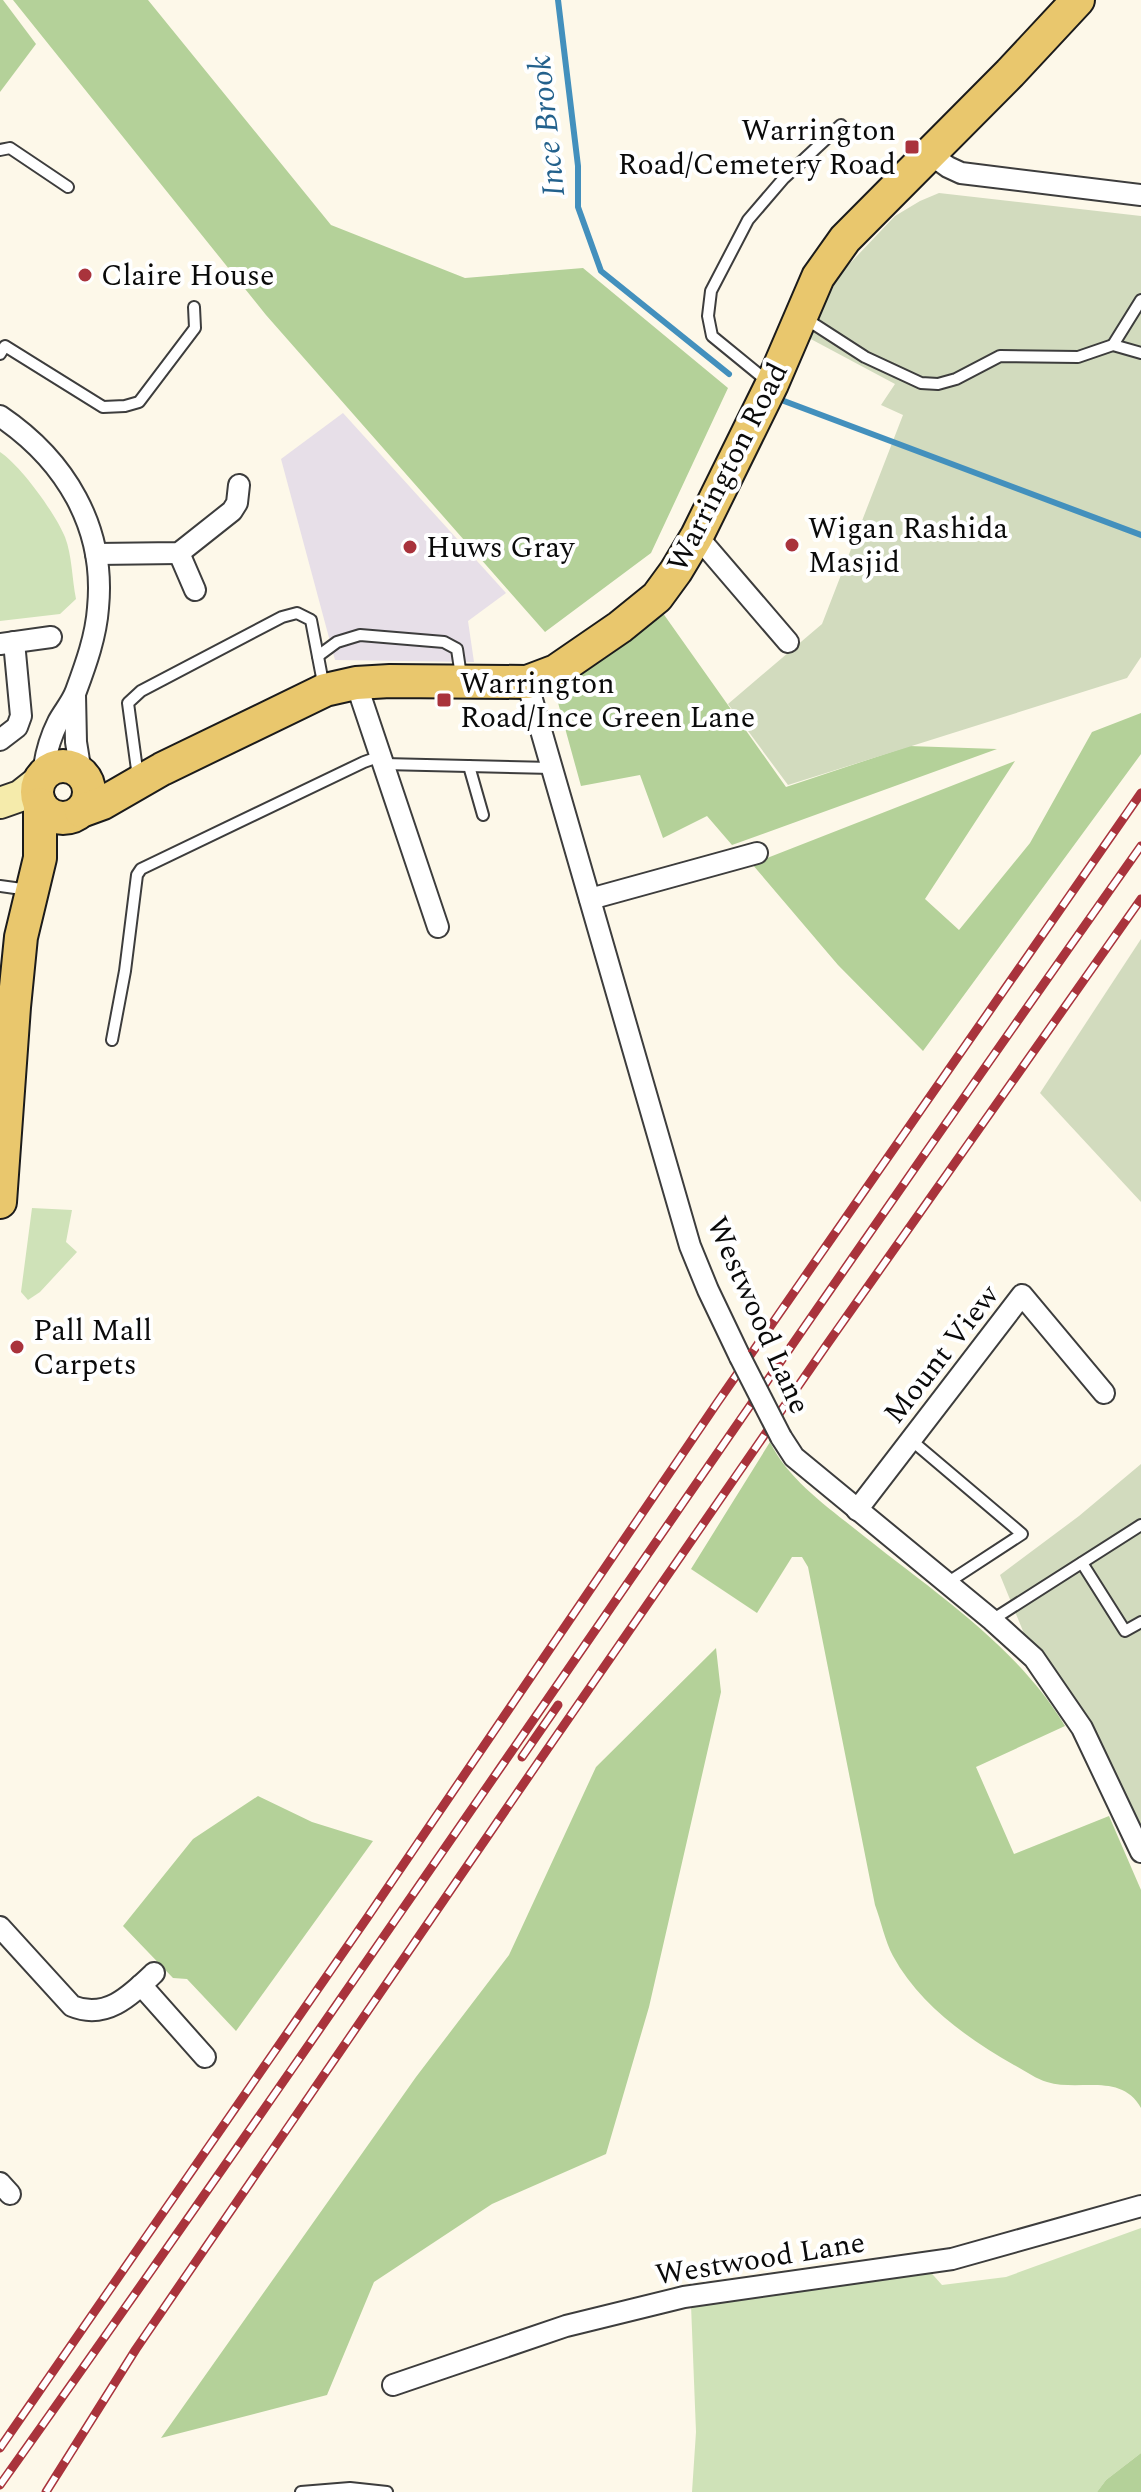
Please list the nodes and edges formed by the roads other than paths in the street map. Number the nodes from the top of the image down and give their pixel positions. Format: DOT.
graph roads {
  1 [pos="1078,0"];
  2 [pos="841,125"];
  3 [pos="0,150"];
  4 [pos="930,154"];
  5 [pos="68,187"];
  6 [pos="1141,195"];
  7 [pos="1141,300"];
  8 [pos="194,307"];
  9 [pos="802,316"];
  10 [pos="1113,345"];
  11 [pos="2,347"];
  12 [pos="1141,353"];
  13 [pos="772,384"];
  14 [pos="0,416"];
  15 [pos="239,485"];
  16 [pos="697,536"];
  17 [pos="179,553"];
  18 [pos="96,554"];
  19 [pos="195,590"];
  20 [pos="51,637"];
  21 [pos="788,642"];
  22 [pos="7,643"];
  23 [pos="318,656"];
  24 [pos="462,682"];
  25 [pos="527,682"];
  26 [pos="340,686"];
  27 [pos="75,695"];
  28 [pos="2,737"];
  29 [pos="382,760"];
  30 [pos="469,766"];
  31 [pos="552,768"];
  32 [pos="82,774"];
  33 [pos="147,775"];
  34 [pos="41,787"];
  35 [pos="0,803"];
  36 [pos="80,812"];
  37 [pos="483,815"];
  38 [pos="757,853"];
  39 [pos="0,886"];
  40 [pos="34,887"];
  41 [pos="590,899"];
  42 [pos="438,927"];
  43 [pos="112,1040"];
  44 [pos="3,1114"];
  45 [pos="0,1202"];
  46 [pos="1104,1393"];
  47 [pos="911,1440"];
  48 [pos="857,1510"];
  49 [pos="1141,1525"];
  50 [pos="1082,1563"];
  51 [pos="947,1583"];
  52 [pos="992,1620"];
  53 [pos="1141,1622"];
  54 [pos="1141,1852"];
  55 [pos="0,1927"];
  56 [pos="205,2057"];
  57 [pos="1141,2206"];
  58 [pos="393,2385"];
  59 [pos="301,2492"];
  60 [pos="387,2492"];
  1 -- 4 [label="main road, Warrington Road"];
  2 -- 13 [label="lane"];
  3 -- 5 [label="lane"];
  4 -- 6 [label="street"];
  4 -- 9 [label="main road, Warrington Road"];
  7 -- 10 [label="lane"];
  8 -- 11 [label="lane"];
  9 -- 10 [label="lane"];
  9 -- 13 [label="main road, Warrington Road"];
  10 -- 12 [label="lane"];
  13 -- 16 [label="main road, Warrington Road"];
  14 -- 18 [label="street"];
  15 -- 17 [label="street"];
  16 -- 21 [label="street"];
  16 -- 25 [label="main road, Warrington Road"];
  17 -- 18 [label="street"];
  17 -- 19 [label="street"];
  18 -- 27 [label="street"];
  20 -- 22 [label="street"];
  22 -- 28 [label="street"];
  23 -- 24 [label="lane"];
  23 -- 26 [label="lane"];
  23 -- 33 [label="lane"];
  24 -- 25 [label="main road, Warrington Road"];
  24 -- 26 [label="main road, Warrington Road"];
  25 -- 31 [label="street, Westwood Lane"];
  26 -- 29 [label="street"];
  26 -- 33 [label="main road, Warrington Road"];
  27 -- 32 [label="street"];
  27 -- 34 [label="street"];
  29 -- 30 [label="lane"];
  29 -- 42 [label="street"];
  29 -- 43 [label="lane"];
  30 -- 31 [label="lane"];
  30 -- 37 [label="lane"];
  31 -- 41 [label="street, Westwood Lane"];
  32 -- 33 [label="main road, Warrington Road"];
  32 -- 34 [label="main road"];
  32 -- 36 [label="main road"];
  33 -- 36 [label="main road, Warrington Road"];
  34 -- 35 [label="street"];
  34 -- 36 [label="main road"];
  34 -- 40 [label="main road"];
  36 -- 40 [label="main road"];
  38 -- 41 [label="street"];
  39 -- 40 [label="lane"];
  40 -- 44 [label="main road"];
  41 -- 48 [label="street, Westwood Lane, bridge"];
  44 -- 45 [label="main road"];
  46 -- 47 [label="street, Mount View"];
  47 -- 48 [label="street, Mount View"];
  47 -- 51 [label="lane"];
  48 -- 51 [label="street, Westwood Lane"];
  49 -- 50 [label="lane"];
  50 -- 52 [label="lane"];
  50 -- 53 [label="lane"];
  51 -- 52 [label="street, Westwood Lane"];
  52 -- 54 [label="street, Westwood Lane"];
  55 -- 56 [label="street"];
  57 -- 58 [label="street, Westwood Lane"];
  59 -- 60 [label="lane"];
}
